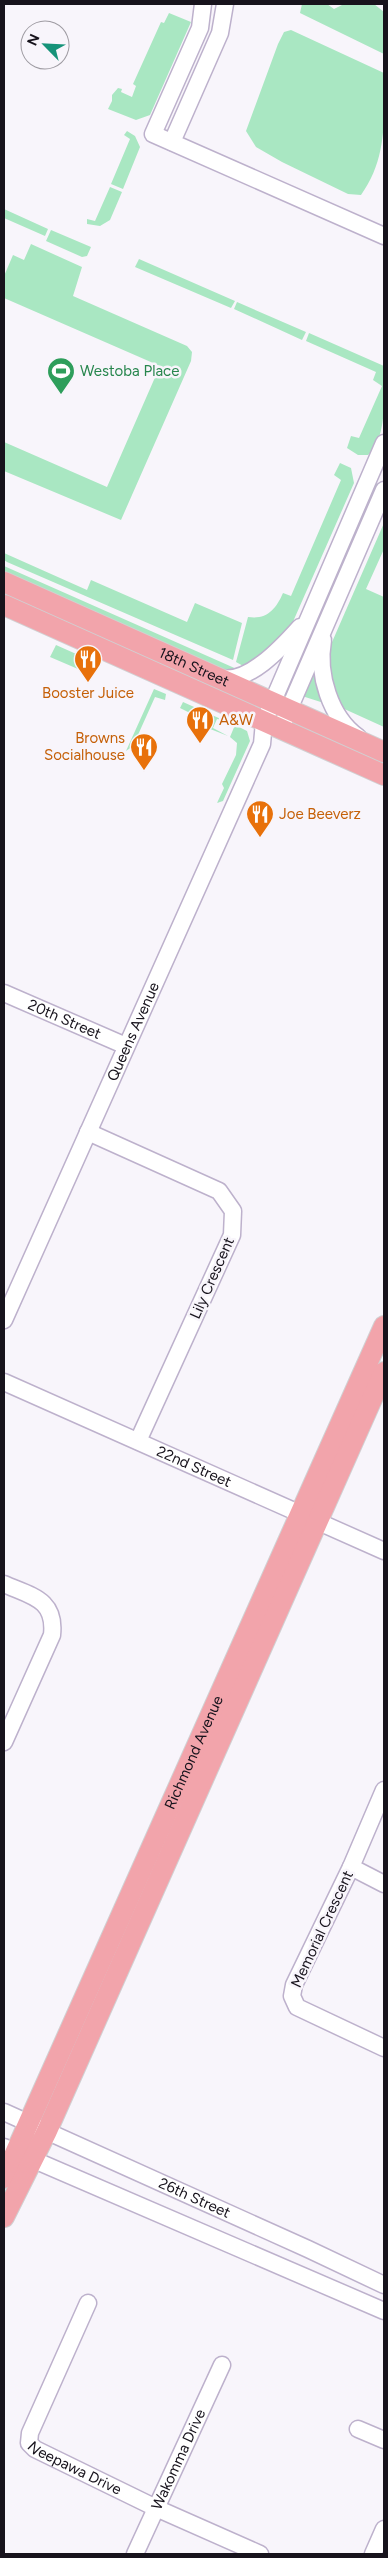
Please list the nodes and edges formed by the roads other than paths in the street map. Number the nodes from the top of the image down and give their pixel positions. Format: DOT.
graph roads {
  1 [pos="204,4"];
  2 [pos="225,4"];
  3 [pos="172,142"];
  4 [pos="384,236"];
  5 [pos="384,443"];
  6 [pos="384,490"];
  7 [pos="4,582"];
  8 [pos="4,605"];
  9 [pos="312,612"];
  10 [pos="330,616"];
  11 [pos="210,674"];
  12 [pos="280,706"];
  13 [pos="272,726"];
  14 [pos="380,750"];
  15 [pos="384,775"];
  16 [pos="4,993"];
  17 [pos="126,1046"];
  18 [pos="88,1132"];
  19 [pos="4,1320"];
  20 [pos="384,1326"];
  21 [pos="384,1372"];
  22 [pos="4,1382"];
  23 [pos="138,1441"];
  24 [pos="309,1516"];
  25 [pos="384,1550"];
  26 [pos="4,1584"];
  27 [pos="4,1742"];
  28 [pos="384,1790"];
  29 [pos="351,1867"];
  30 [pos="384,1884"];
  31 [pos="384,2048"];
  32 [pos="4,2112"];
  33 [pos="28,2123"];
  34 [pos="47,2131"];
  35 [pos="18,2153"];
  36 [pos="4,2178"];
  37 [pos="4,2217"];
  38 [pos="384,2285"];
  39 [pos="88,2303"];
  40 [pos="384,2311"];
  41 [pos="222,2365"];
  42 [pos="358,2429"];
  43 [pos="384,2440"];
  44 [pos="156,2508"];
  45 [pos="384,2529"];
  46 [pos="135,2554"];
  47 [pos="260,2554"];
  48 [pos="373,2554"];
  1 -- 3 [label="street"];
  2 -- 3 [label="street"];
  3 -- 4 [label="street"];
  5 -- 9 [label="street"];
  6 -- 10 [label="street"];
  7 -- 11 [label="main road, 18th Street"];
  8 -- 13 [label="main road, 18th Street"];
  9 -- 11 [label="street"];
  9 -- 12 [label="street"];
  10 -- 12 [label="street"];
  10 -- 14 [label="street"];
  11 -- 12 [label="main road, 18th Street"];
  12 -- 13 [label="street"];
  12 -- 14 [label="main road, 18th Street"];
  13 -- 15 [label="main road, 18th Street"];
  13 -- 17 [label="street, Queens Avenue"];
  16 -- 17 [label="street, 20th Street"];
  17 -- 18 [label="street, Queens Avenue"];
  18 -- 19 [label="street, Queens Avenue"];
  18 -- 23 [label="street, Lily Crescent"];
  20 -- 24 [label="main road, Richmond Avenue"];
  21 -- 24 [label="main road, Richmond Avenue"];
  22 -- 23 [label="street, 22nd Street"];
  23 -- 24 [label="street, 22nd Street"];
  24 -- 25 [label="street, 22nd Street"];
  24 -- 33 [label="main road, Richmond Avenue"];
  24 -- 34 [label="main road, Richmond Avenue"];
  26 -- 27 [label="street"];
  28 -- 29 [label="street, Memorial Crescent"];
  29 -- 30 [label="street"];
  29 -- 31 [label="street, Memorial Crescent"];
  32 -- 33 [label="street, 26th Street"];
  33 -- 34 [label="street, 26th Street"];
  33 -- 35 [label="main road, Richmond Avenue"];
  34 -- 35 [label="main road, Richmond Avenue"];
  34 -- 38 [label="street, 26th Street"];
  35 -- 36 [label="main road, Richmond Avenue"];
  35 -- 37 [label="main road, Richmond Avenue"];
  35 -- 40 [label="street, 26th Street"];
  39 -- 44 [label="street, Neepawa Drive"];
  41 -- 44 [label="street, Wakomma Drive"];
  42 -- 43 [label="street"];
  44 -- 46 [label="street, Wakomma Drive"];
  44 -- 47 [label="street, Neepawa Drive"];
  45 -- 48 [label="street"];
}
